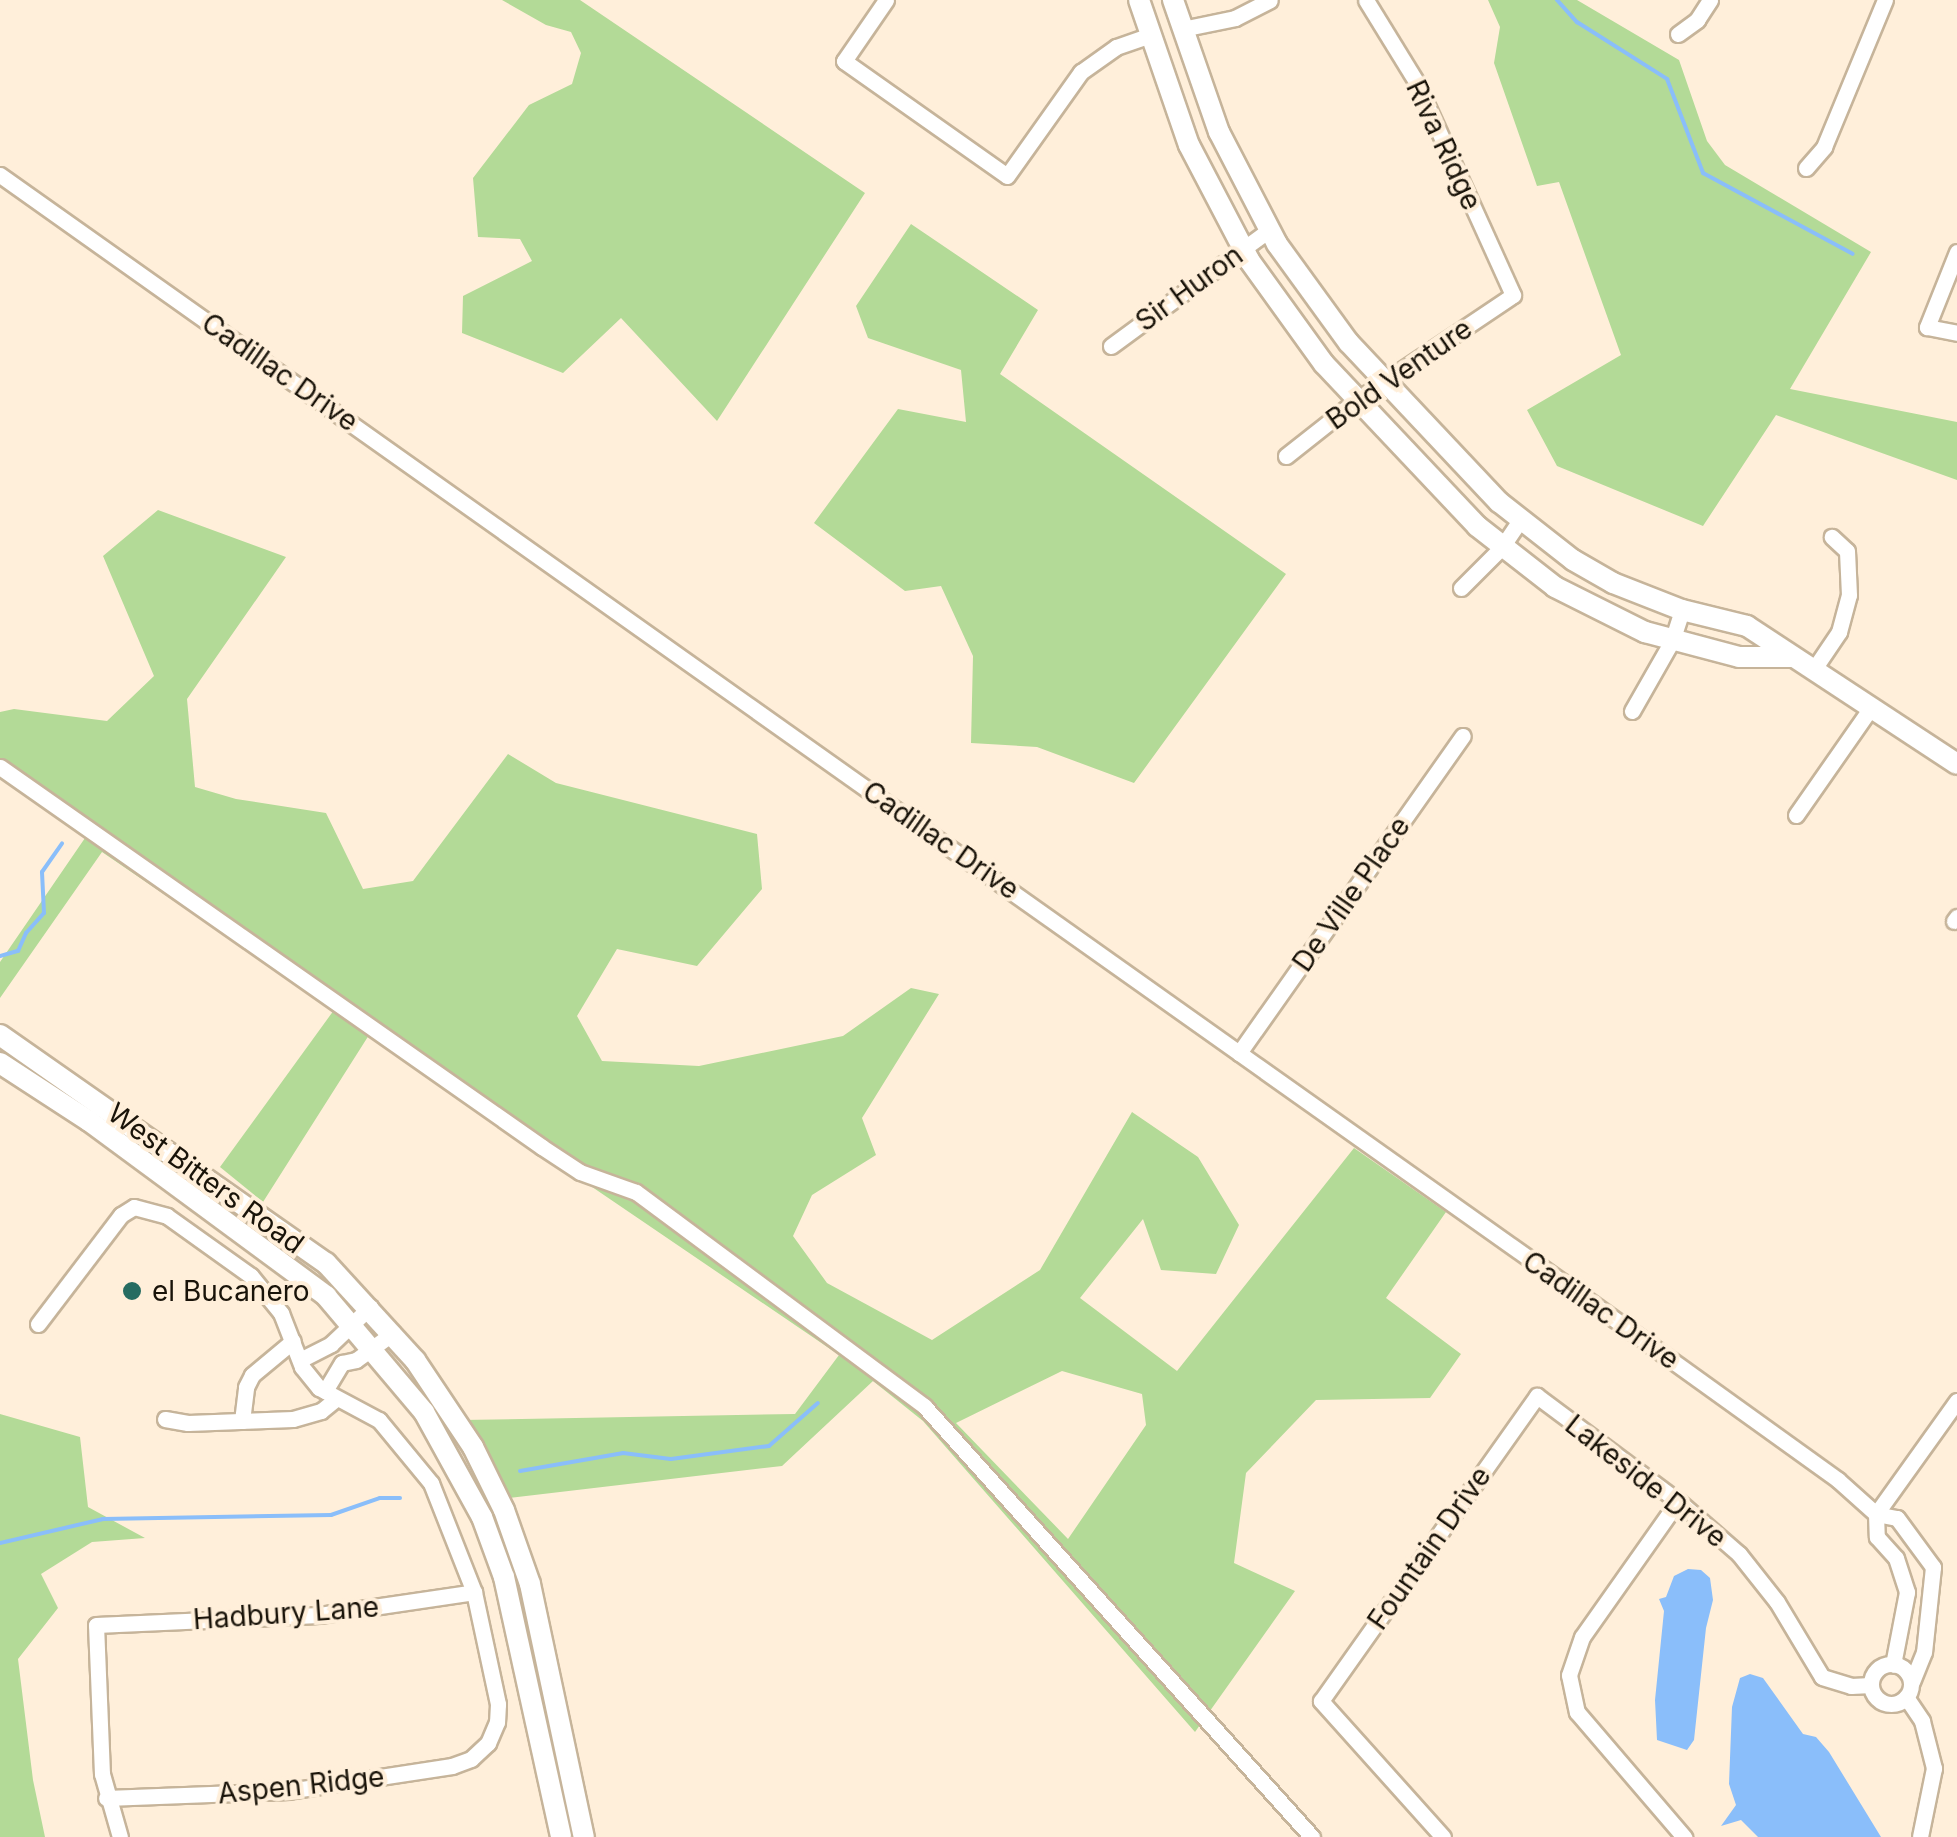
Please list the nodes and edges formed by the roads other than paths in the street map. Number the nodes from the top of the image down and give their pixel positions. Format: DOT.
graph roads {
  1 [pos="886,0"];
  2 [pos="1138,0"];
  3 [pos="1173,0"];
  4 [pos="1270,0"];
  5 [pos="1366,0"];
  6 [pos="1710,0"];
  7 [pos="1885,0"];
  8 [pos="1182,29"];
  9 [pos="1678,34"];
  10 [pos="1151,35"];
  11 [pos="1806,168"];
  12 [pos="0,174"];
  13 [pos="1269,230"];
  14 [pos="1243,249"];
  15 [pos="1957,252"];
  16 [pos="1513,295"];
  17 [pos="1957,333"];
  18 [pos="1111,346"];
  19 [pos="1384,382"];
  20 [pos="1356,400"];
  21 [pos="1286,456"];
  22 [pos="1521,520"];
  23 [pos="1832,537"];
  24 [pos="1502,547"];
  25 [pos="1461,588"];
  26 [pos="1682,610"];
  27 [pos="1672,641"];
  28 [pos="1792,658"];
  29 [pos="1814,670"];
  30 [pos="1872,706"];
  31 [pos="1632,711"];
  32 [pos="1462,736"];
  33 [pos="1957,764"];
  34 [pos="0,767"];
  35 [pos="1796,815"];
  36 [pos="0,1035"];
  37 [pos="1240,1053"];
  38 [pos="0,1063"];
  39 [pos="101,1102"];
  40 [pos="88,1122"];
  41 [pos="370,1307"];
  42 [pos="352,1323"];
  43 [pos="38,1324"];
  44 [pos="393,1333"];
  45 [pos="293,1342"];
  46 [pos="331,1344"];
  47 [pos="374,1348"];
  48 [pos="300,1360"];
  49 [pos="342,1364"];
  50 [pos="330,1395"];
  51 [pos="1537,1396"];
  52 [pos="1957,1402"];
  53 [pos="164,1418"];
  54 [pos="242,1421"];
  55 [pos="1678,1501"];
  56 [pos="504,1510"];
  57 [pos="1876,1514"];
  58 [pos="482,1516"];
  59 [pos="1922,1547"];
  60 [pos="1898,1562"];
  61 [pos="474,1592"];
  62 [pos="1906,1614"];
  63 [pos="1930,1618"];
  64 [pos="1893,1665"];
  65 [pos="1872,1685"];
  66 [pos="1909,1689"];
  67 [pos="106,1798"];
  68 [pos="120,1837"];
  69 [pos="561,1837"];
  70 [pos="584,1837"];
  71 [pos="1312,1837"];
  72 [pos="1444,1837"];
  73 [pos="1684,1837"];
  74 [pos="1920,1837"];
  1 -- 10 [label="street"];
  2 -- 10 [label="street"];
  3 -- 8 [label="street"];
  4 -- 8 [label="street"];
  5 -- 16 [label="street, Riva Ridge"];
  6 -- 9 [label="street"];
  7 -- 11 [label="street"];
  8 -- 13 [label="street"];
  10 -- 14 [label="street"];
  12 -- 37 [label="street, Cadillac Drive"];
  13 -- 14 [label="street, Sir Huron"];
  13 -- 19 [label="street"];
  14 -- 18 [label="street, Sir Huron"];
  14 -- 20 [label="street"];
  15 -- 17 [label="street"];
  16 -- 19 [label="street, Bold Venture"];
  19 -- 20 [label="street, Bold Venture"];
  19 -- 22 [label="street"];
  20 -- 21 [label="street, Bold Venture"];
  20 -- 24 [label="street"];
  22 -- 24 [label="street"];
  22 -- 26 [label="street"];
  23 -- 29 [label="street"];
  24 -- 25 [label="street"];
  24 -- 27 [label="street"];
  26 -- 27 [label="street"];
  26 -- 28 [label="street"];
  27 -- 28 [label="street"];
  27 -- 31 [label="street"];
  28 -- 29 [label="street"];
  29 -- 30 [label="street"];
  30 -- 33 [label="street"];
  30 -- 35 [label="street"];
  32 -- 37 [label="street, De Ville Place"];
  34 -- 71 [label="street"];
  36 -- 39 [label="street, West Bitters Road"];
  37 -- 57 [label="street, Cadillac Drive"];
  38 -- 40 [label="street, West Bitters Road"];
  39 -- 40 [label="street"];
  39 -- 41 [label="street, West Bitters Road"];
  40 -- 42 [label="street, West Bitters Road"];
  41 -- 42 [label="street"];
  41 -- 44 [label="street, West Bitters Road"];
  42 -- 46 [label="street"];
  42 -- 47 [label="street, West Bitters Road"];
  43 -- 45 [label="street"];
  44 -- 47 [label="street"];
  44 -- 56 [label="street, West Bitters Road"];
  45 -- 48 [label="street"];
  45 -- 54 [label="street"];
  46 -- 48 [label="street"];
  46 -- 49 [label="street"];
  47 -- 49 [label="street"];
  47 -- 58 [label="street, West Bitters Road"];
  48 -- 50 [label="street"];
  49 -- 50 [label="street"];
  50 -- 54 [label="street"];
  50 -- 61 [label="street"];
  51 -- 55 [label="street, Lakeside Drive"];
  51 -- 72 [label="street, Fountain Drive"];
  52 -- 57 [label="street"];
  53 -- 54 [label="street"];
  55 -- 65 [label="street, Lakeside Drive"];
  55 -- 73 [label="street"];
  56 -- 58 [label="street"];
  56 -- 70 [label="street, West Bitters Road"];
  57 -- 59 [label="street"];
  57 -- 60 [label="street"];
  58 -- 69 [label="street, West Bitters Road"];
  59 -- 60 [label="street"];
  59 -- 63 [label="street"];
  60 -- 62 [label="street"];
  61 -- 67 [label="street, Aspen Ridge"];
  61 -- 67 [label="street, Hadbury Lane"];
  62 -- 63 [label="street"];
  62 -- 64 [label="street"];
  63 -- 66 [label="street"];
  64 -- 65 [label="street"];
  64 -- 66 [label="street"];
  65 -- 66 [label="street"];
  66 -- 74 [label="street"];
  67 -- 68 [label="street"];
}
